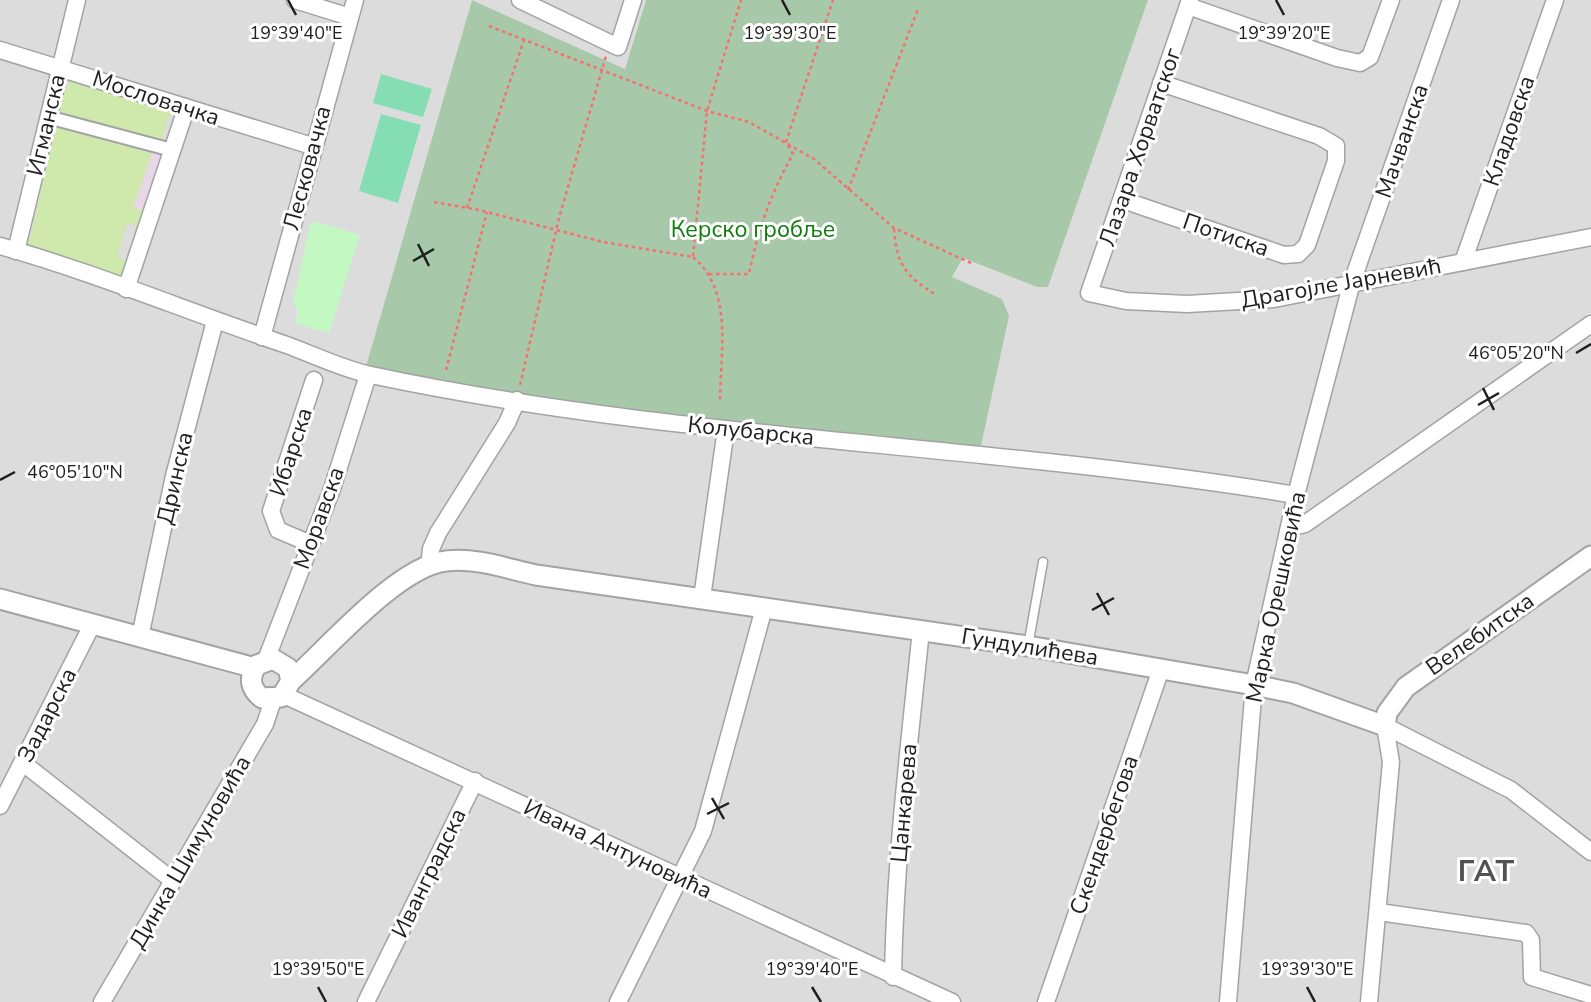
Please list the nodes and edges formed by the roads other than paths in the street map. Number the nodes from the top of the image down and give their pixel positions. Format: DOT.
graph roads {
  1 [pos="77,0"];
  2 [pos="295,0"];
  3 [pos="355,0"];
  4 [pos="520,0"];
  5 [pos="633,0"];
  6 [pos="1391,0"];
  7 [pos="1451,0"];
  8 [pos="1555,0"];
  9 [pos="1189,3"];
  10 [pos="350,17"];
  11 [pos="0,50"];
  12 [pos="60,68"];
  13 [pos="1161,83"];
  14 [pos="186,108"];
  15 [pos="58,120"];
  16 [pos="313,146"];
  17 [pos="172,150"];
  18 [pos="1123,200"];
  19 [pos="1590,236"];
  20 [pos="8,248"];
  21 [pos="1463,262"];
  22 [pos="1352,282"];
  23 [pos="126,289"];
  24 [pos="1089,293"];
  25 [pos="215,321"];
  26 [pos="1591,324"];
  27 [pos="262,337"];
  28 [pos="368,374"];
  29 [pos="314,380"];
  30 [pos="517,400"];
  31 [pos="726,429"];
  32 [pos="1296,495"];
  33 [pos="1289,528"];
  34 [pos="311,544"];
  35 [pos="1591,556"];
  36 [pos="1043,562"];
  37 [pos="429,566"];
  38 [pos="702,598"];
  39 [pos="0,599"];
  40 [pos="764,608"];
  41 [pos="93,623"];
  42 [pos="921,630"];
  43 [pos="140,636"];
  44 [pos="1028,646"];
  45 [pos="1161,668"];
  46 [pos="257,670"];
  47 [pos="1254,685"];
  48 [pos="284,686"];
  49 [pos="1385,726"];
  50 [pos="23,763"];
  51 [pos="475,781"];
  52 [pos="0,806"];
  53 [pos="1591,852"];
  54 [pos="680,878"];
  55 [pos="172,880"];
  56 [pos="1379,912"];
  57 [pos="893,977"];
  58 [pos="1591,995"];
  59 [pos="102,1002"];
  60 [pos="366,1002"];
  61 [pos="618,1002"];
  62 [pos="952,1002"];
  63 [pos="1046,1002"];
  64 [pos="1228,1002"];
  65 [pos="1369,1002"];
  1 -- 12 [label="street, Игманска"];
  2 -- 10 [label="street"];
  3 -- 10 [label="street, Лесковачка"];
  4 -- 5 [label="street"];
  6 -- 9 [label="street"];
  7 -- 22 [label="street, Мачванска"];
  8 -- 21 [label="street, Кладовска"];
  9 -- 13 [label="street, Лазара Хорватског"];
  10 -- 16 [label="street, Лесковачка"];
  11 -- 12 [label="street, Мословачка"];
  12 -- 14 [label="street, Мословачка"];
  12 -- 20 [label="street, Игманска"];
  13 -- 18 [label="street, Лазара Хорватског"];
  13 -- 18 [label="street, Потиска"];
  14 -- 16 [label="street, Мословачка"];
  14 -- 17 [label="street"];
  15 -- 17 [label="street"];
  16 -- 27 [label="street, Лесковачка"];
  17 -- 23 [label="street"];
  18 -- 24 [label="street, Лазара Хорватског"];
  19 -- 21 [label="street, Драгојле Јарневић"];
  20 -- 23 [label="street, Колубарска"];
  21 -- 22 [label="street, Драгојле Јарневић"];
  22 -- 24 [label="street, Драгојле Јарневић"];
  22 -- 32 [label="street, Марка Орешковића"];
  23 -- 25 [label="street, Колубарска"];
  25 -- 27 [label="street, Колубарска"];
  25 -- 43 [label="street, Дринска"];
  26 -- 33 [label="street"];
  27 -- 28 [label="street, Колубарска"];
  28 -- 30 [label="street, Колубарска"];
  28 -- 34 [label="street, Моравска"];
  29 -- 34 [label="street, Ибарска"];
  30 -- 31 [label="street, Колубарска"];
  30 -- 37 [label="street"];
  31 -- 32 [label="street, Колубарска"];
  31 -- 38 [label="street"];
  32 -- 33 [label="street, Марка Орешковића"];
  33 -- 47 [label="street, Марка Орешковића"];
  34 -- 46 [label="street, Моравска"];
  35 -- 49 [label="street, Велебитска"];
  36 -- 44 [label="lane"];
  37 -- 38 [label="street, Гундулићева"];
  37 -- 48 [label="street"];
  38 -- 40 [label="street, Гундулићева"];
  39 -- 41 [label="street"];
  40 -- 42 [label="street, Гундулићева"];
  40 -- 54 [label="street"];
  41 -- 43 [label="street"];
  41 -- 50 [label="street, Задарска"];
  42 -- 44 [label="street, Гундулићева"];
  42 -- 57 [label="street, Цанкарева"];
  43 -- 46 [label="street"];
  44 -- 45 [label="street, Гундулићева"];
  45 -- 47 [label="street, Гундулићева"];
  45 -- 63 [label="street, Скендербегова"];
  46 -- 48 [label="street"];
  46 -- 48 [label="street"];
  47 -- 49 [label="street, Гундулићева"];
  47 -- 64 [label="street, Марка Орешковића"];
  48 -- 51 [label="street, Ивана Антуновића"];
  48 -- 55 [label="street, Динка Шимуновића"];
  49 -- 53 [label="street, Гундулићева"];
  49 -- 56 [label="street"];
  50 -- 52 [label="street, Задарска"];
  50 -- 55 [label="street"];
  51 -- 54 [label="street, Ивана Антуновића"];
  51 -- 60 [label="street, Иванградска"];
  54 -- 57 [label="street, Ивана Антуновића"];
  54 -- 61 [label="street"];
  55 -- 59 [label="street, Динка Шимуновића"];
  56 -- 58 [label="street"];
  56 -- 65 [label="street"];
  57 -- 62 [label="street, Ивана Антуновића"];
}
